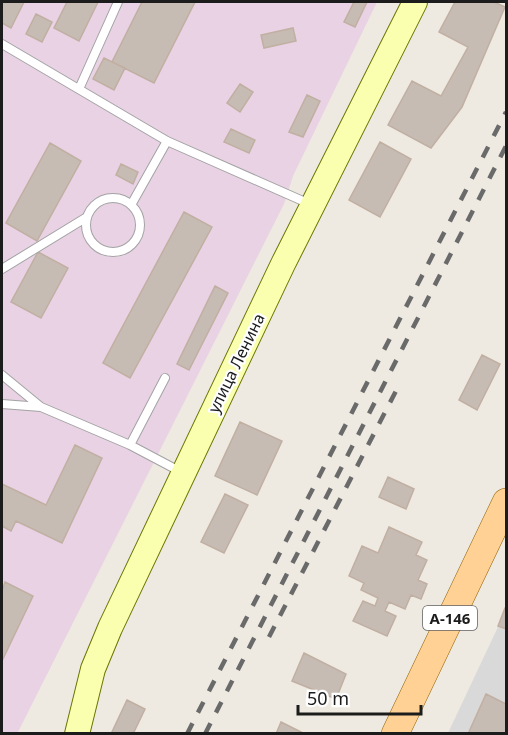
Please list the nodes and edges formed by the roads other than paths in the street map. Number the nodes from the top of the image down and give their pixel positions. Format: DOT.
graph roads {
  1 [pos="118,2"];
  2 [pos="415,2"];
  3 [pos="2,44"];
  4 [pos="79,89"];
  5 [pos="167,141"];
  6 [pos="131,205"];
  7 [pos="312,205"];
  8 [pos="87,217"];
  9 [pos="2,269"];
  10 [pos="2,375"];
  11 [pos="165,378"];
  12 [pos="2,404"];
  13 [pos="41,407"];
  14 [pos="130,446"];
  15 [pos="183,474"];
  16 [pos="507,502"];
  17 [pos="77,734"];
  18 [pos="395,734"];
  1 -- 4 [label="lane"];
  2 -- 7 [label="street, улица Ленина"];
  3 -- 4 [label="lane"];
  4 -- 5 [label="lane"];
  5 -- 6 [label="lane"];
  5 -- 7 [label="lane"];
  6 -- 8 [label="lane"];
  6 -- 8 [label="lane"];
  7 -- 15 [label="street, улица Ленина"];
  8 -- 9 [label="lane"];
  10 -- 13 [label="lane"];
  11 -- 14 [label="lane"];
  12 -- 13 [label="lane"];
  13 -- 14 [label="lane"];
  14 -- 15 [label="lane"];
  15 -- 17 [label="street, улица Ленина"];
  16 -- 18 [label="main road, А-146"];
}
